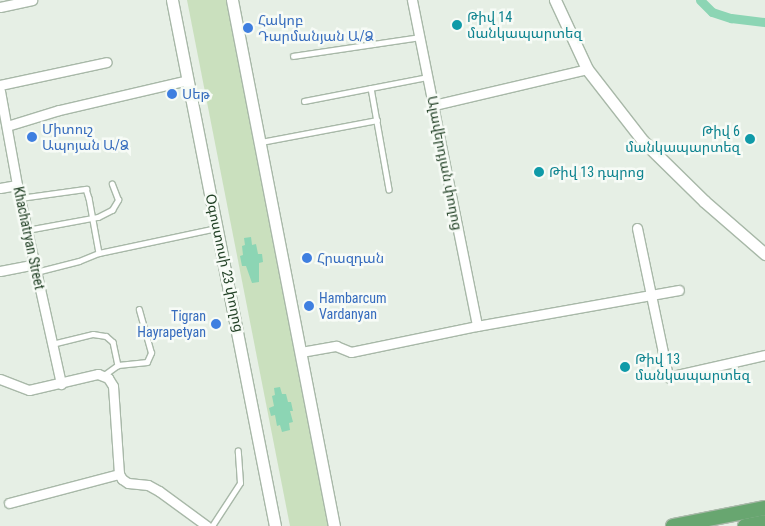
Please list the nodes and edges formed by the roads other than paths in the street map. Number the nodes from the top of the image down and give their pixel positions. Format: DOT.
graph roads {
  1 [pos="32,0"];
  2 [pos="172,0"];
  3 [pos="232,0"];
  4 [pos="412,0"];
  5 [pos="554,0"];
  6 [pos="0,7"];
  7 [pos="420,37"];
  8 [pos="293,56"];
  9 [pos="107,62"];
  10 [pos="587,69"];
  11 [pos="429,77"];
  12 [pos="188,80"];
  13 [pos="0,85"];
  14 [pos="371,88"];
  15 [pos="0,91"];
  16 [pos="304,100"];
  17 [pos="434,105"];
  18 [pos="377,120"];
  19 [pos="7,126"];
  20 [pos="261,142"];
  21 [pos="112,184"];
  22 [pos="17,185"];
  23 [pos="0,188"];
  24 [pos="389,189"];
  25 [pos="20,198"];
  26 [pos="92,218"];
  27 [pos="217,228"];
  28 [pos="637,228"];
  29 [pos="27,230"];
  30 [pos="99,253"];
  31 [pos="765,254"];
  32 [pos="36,268"];
  33 [pos="0,271"];
  34 [pos="679,290"];
  35 [pos="651,296"];
  36 [pos="139,310"];
  37 [pos="477,326"];
  38 [pos="52,344"];
  39 [pos="301,352"];
  40 [pos="765,355"];
  41 [pos="118,365"];
  42 [pos="104,375"];
  43 [pos="0,379"];
  44 [pos="61,384"];
  45 [pos="238,451"];
  46 [pos="119,474"];
  47 [pos="9,503"];
  48 [pos="765,508"];
  49 [pos="765,522"];
  50 [pos="207,526"];
  51 [pos="212,526"];
  52 [pos="275,526"];
  53 [pos="334,526"];
  54 [pos="673,526"];
  55 [pos="744,526"];
  1 -- 6 [label="street"];
  2 -- 12 [label="street, Օգոստոսի 23 փողոց"];
  3 -- 20 [label="street"];
  4 -- 7 [label="street, Ալավերդյան փողոց"];
  5 -- 10 [label="street"];
  7 -- 8 [label="lane"];
  7 -- 11 [label="street, Ալավերդյան փողոց"];
  9 -- 13 [label="street"];
  10 -- 17 [label="street"];
  10 -- 31 [label="street"];
  11 -- 14 [label="lane"];
  11 -- 17 [label="street, Ալավերդյան փողոց"];
  12 -- 19 [label="street"];
  12 -- 27 [label="street, Օգոստոսի 23 փողոց"];
  14 -- 16 [label="lane"];
  14 -- 18 [label="lane"];
  15 -- 19 [label="street, Khachatryan Street"];
  17 -- 37 [label="street, Ալավերդյան փողոց"];
  18 -- 20 [label="lane"];
  18 -- 24 [label="lane"];
  19 -- 22 [label="street, Khachatryan Street"];
  20 -- 39 [label="street"];
  21 -- 26 [label="lane"];
  22 -- 23 [label="street"];
  22 -- 25 [label="street, Khachatryan Street"];
  25 -- 26 [label="lane"];
  25 -- 29 [label="street, Khachatryan Street"];
  26 -- 29 [label="lane"];
  26 -- 30 [label="lane"];
  27 -- 30 [label="lane"];
  27 -- 52 [label="street, Օգոստոսի 23 փողոց"];
  28 -- 35 [label="street"];
  29 -- 32 [label="street, Khachatryan Street"];
  30 -- 32 [label="lane"];
  32 -- 33 [label="street"];
  32 -- 38 [label="street, Khachatryan Street"];
  34 -- 35 [label="street"];
  35 -- 37 [label="street"];
  35 -- 40 [label="street"];
  36 -- 41 [label="lane"];
  37 -- 39 [label="street"];
  38 -- 41 [label="lane"];
  38 -- 44 [label="street, Khachatryan Street"];
  39 -- 53 [label="street"];
  41 -- 42 [label="lane"];
  42 -- 44 [label="street"];
  42 -- 46 [label="street"];
  43 -- 44 [label="street"];
  45 -- 51 [label="lane"];
  46 -- 47 [label="street"];
  46 -- 50 [label="street"];
  48 -- 54 [label="main road"];
  49 -- 55 [label="main road"];
}
